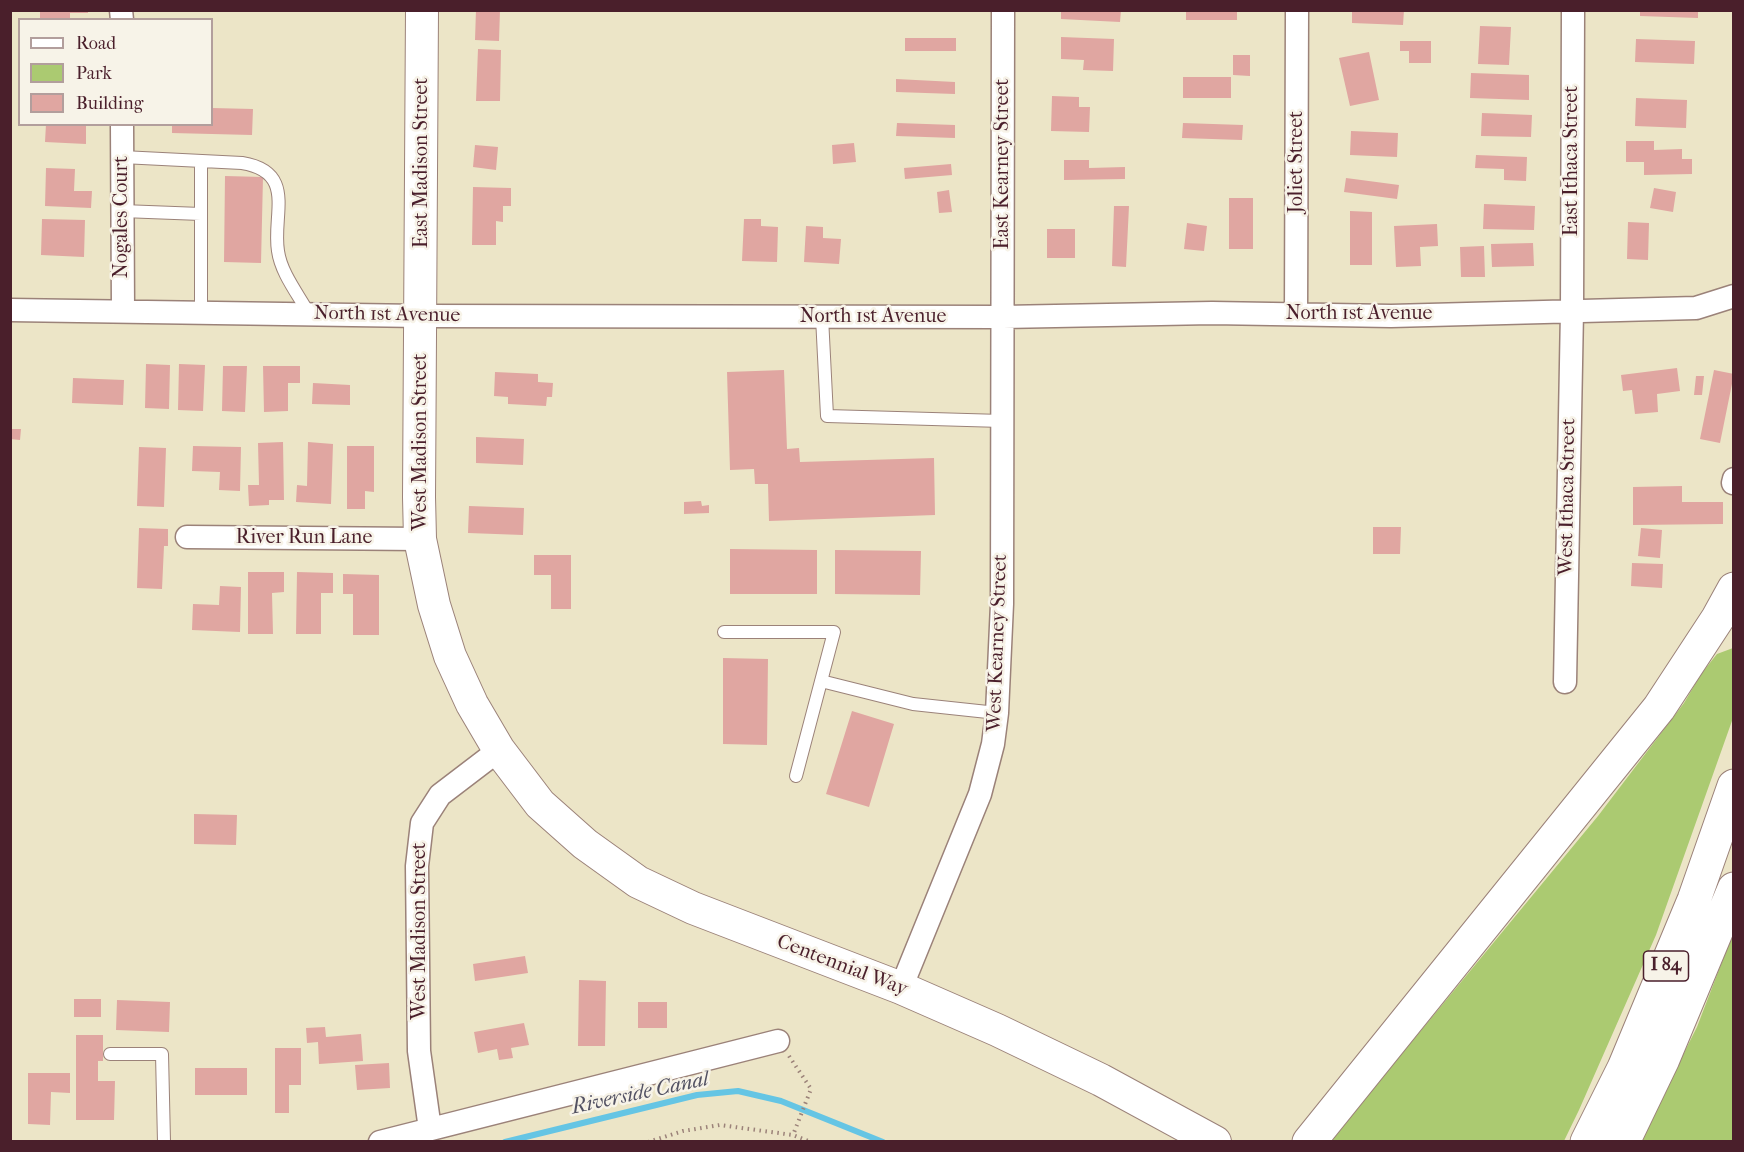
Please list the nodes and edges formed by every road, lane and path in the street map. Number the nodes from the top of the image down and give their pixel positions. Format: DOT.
graph roads {
  1 [pos="422,10"];
  2 [pos="1003,10"];
  3 [pos="1297,10"];
  4 [pos="1573,10"];
  5 [pos="122,126"];
  6 [pos="122,156"];
  7 [pos="201,161"];
  8 [pos="122,211"];
  9 [pos="201,214"];
  10 [pos="1734,296"];
  11 [pos="10,310"];
  12 [pos="123,310"];
  13 [pos="1572,311"];
  14 [pos="201,312"];
  15 [pos="309,314"];
  16 [pos="1296,314"];
  17 [pos="421,316"];
  18 [pos="822,317"];
  19 [pos="1003,317"];
  20 [pos="1002,421"];
  21 [pos="187,537"];
  22 [pos="420,539"];
  23 [pos="1734,588"];
  24 [pos="724,632"];
  25 [pos="821,681"];
  26 [pos="1565,682"];
  27 [pos="997,713"];
  28 [pos="499,750"];
  29 [pos="796,776"];
  30 [pos="1734,786"];
  31 [pos="1734,889"];
  32 [pos="901,988"];
  33 [pos="778,1041"];
  34 [pos="110,1054"];
  35 [pos="430,1129"];
  36 [pos="793,1136"];
  37 [pos="164,1142"];
  38 [pos="380,1142"];
  39 [pos="648,1142"];
  40 [pos="811,1142"];
  41 [pos="1215,1142"];
  42 [pos="1309,1142"];
  43 [pos="1587,1142"];
  44 [pos="1623,1142"];
  1 -- 17 [label="main road, East Madison Street"];
  2 -- 19 [label="street, East Kearney Street"];
  3 -- 16 [label="street, Joliet Street"];
  4 -- 13 [label="street, East Ithaca Street"];
  5 -- 6 [label="street, Nogales Court"];
  6 -- 7 [label="lane"];
  6 -- 8 [label="street, Nogales Court"];
  7 -- 9 [label="lane"];
  7 -- 15 [label="lane"];
  8 -- 9 [label="lane"];
  8 -- 12 [label="street, Nogales Court"];
  9 -- 14 [label="lane"];
  10 -- 13 [label="street, North 1st Avenue"];
  11 -- 12 [label="street, North 1st Avenue"];
  12 -- 14 [label="street, North 1st Avenue"];
  13 -- 16 [label="street, North 1st Avenue"];
  13 -- 26 [label="street, West Ithaca Street"];
  14 -- 15 [label="street, North 1st Avenue"];
  15 -- 17 [label="street, North 1st Avenue"];
  16 -- 19 [label="street, North 1st Avenue"];
  17 -- 18 [label="street, North 1st Avenue"];
  17 -- 22 [label="main road, West Madison Street"];
  18 -- 19 [label="street, North 1st Avenue"];
  18 -- 20 [label="lane"];
  19 -- 20 [label="street, West Kearney Street"];
  20 -- 27 [label="street, West Kearney Street"];
  21 -- 22 [label="street, River Run Lane"];
  22 -- 28 [label="main road, West Madison Street"];
  23 -- 42 [label="highway"];
  24 -- 25 [label="lane"];
  25 -- 27 [label="lane"];
  25 -- 29 [label="lane"];
  27 -- 32 [label="street, West Kearney Street"];
  28 -- 32 [label="main road, Centennial Way"];
  28 -- 35 [label="street, West Madison Street"];
  30 -- 43 [label="highway, I 84"];
  31 -- 44 [label="highway, I 84"];
  32 -- 41 [label="main road, Centennial Way"];
  33 -- 35 [label="street"];
  33 -- 36 [label="path"];
  34 -- 37 [label="lane"];
  35 -- 38 [label="street"];
  36 -- 39 [label="path"];
  36 -- 40 [label="path"];
}
